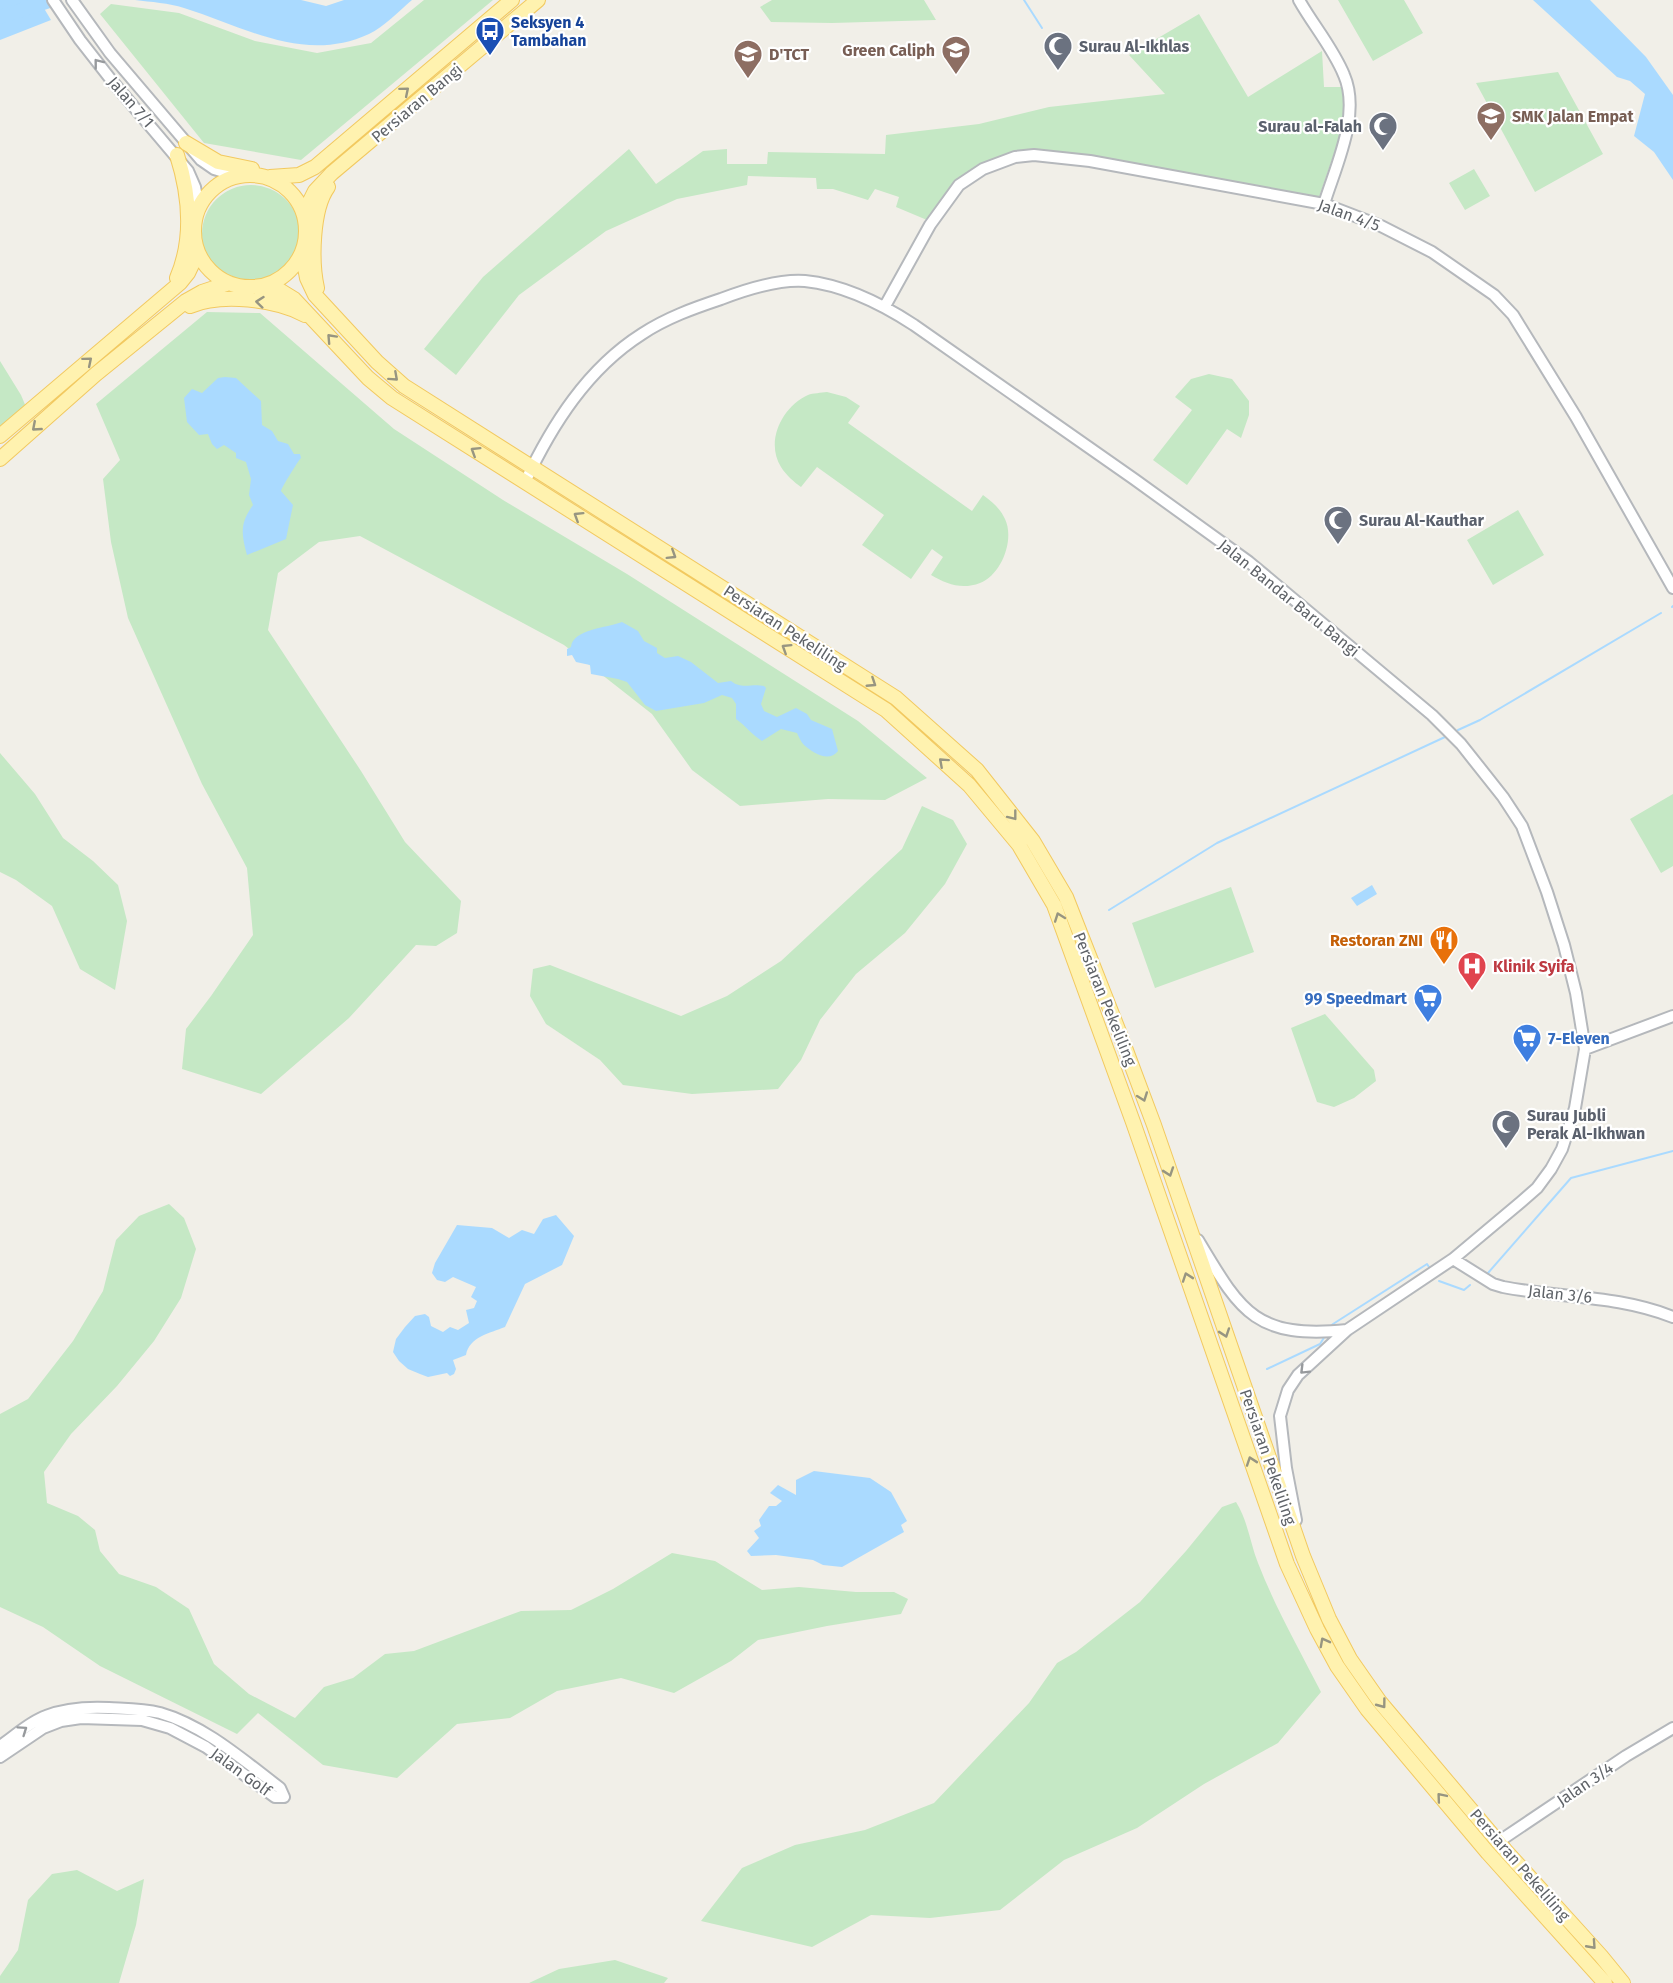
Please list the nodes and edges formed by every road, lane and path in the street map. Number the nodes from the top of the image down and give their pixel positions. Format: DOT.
graph roads {
  1 [pos="53,0"];
  2 [pos="72,0"];
  3 [pos="512,0"];
  4 [pos="538,0"];
  5 [pos="1299,0"];
  6 [pos="186,142"];
  7 [pos="177,155"];
  8 [pos="329,156"];
  9 [pos="352,157"];
  10 [pos="237,176"];
  11 [pos="268,177"];
  12 [pos="1324,204"];
  13 [pos="199,208"];
  14 [pos="304,213"];
  15 [pos="198,252"];
  16 [pos="303,252"];
  17 [pos="229,283"];
  18 [pos="258,287"];
  19 [pos="171,291"];
  20 [pos="323,304"];
  21 [pos="885,306"];
  22 [pos="167,317"];
  23 [pos="315,321"];
  24 [pos="0,436"];
  25 [pos="0,459"];
  26 [pos="532,466"];
  27 [pos="525,482"];
  28 [pos="1673,588"];
  29 [pos="1673,1016"];
  30 [pos="1116,1026"];
  31 [pos="1101,1031"];
  32 [pos="1584,1049"];
  33 [pos="1185,1218"];
  34 [pos="1453,1260"];
  35 [pos="1673,1317"];
  36 [pos="1347,1330"];
  37 [pos="1303,1556"];
  38 [pos="173,1723"];
  39 [pos="1673,1728"];
  40 [pos="0,1746"];
  41 [pos="0,1757"];
  42 [pos="1498,1842"];
  43 [pos="1605,1983"];
  44 [pos="1623,1983"];
  7 -- 1 [label="street, Jalan 7/1, one-way"];
  2 -- 6 [label="street, Jalan 7/1"];
  8 -- 3 [label="main road, Persiaran Bangi, one-way"];
  4 -- 9 [label="main road, Persiaran Bangi"];
  5 -- 12 [label="street"];
  6 -- 8 [label="main road"];
  6 -- 10 [label="street, Jalan 7/1"];
  7 -- 13 [label="street, Jalan 7/1"];
  7 -- 19 [label="main road"];
  8 -- 11 [label="main road, Persiaran Bangi"];
  9 -- 14 [label="main road, Persiaran Bangi"];
  9 -- 20 [label="main road"];
  10 -- 11 [label="main road"];
  10 -- 13 [label="main road"];
  11 -- 14 [label="main road"];
  12 -- 21 [label="street, Jalan 4/5"];
  12 -- 28 [label="street, Jalan 4/5"];
  13 -- 15 [label="main road"];
  14 -- 16 [label="main road"];
  15 -- 17 [label="main road"];
  15 -- 19 [label="main road"];
  16 -- 18 [label="main road"];
  16 -- 20 [label="main road, Persiaran Pekeliling"];
  17 -- 18 [label="main road"];
  17 -- 22 [label="main road"];
  18 -- 23 [label="main road, Persiaran Pekeliling"];
  24 -- 19 [label="main road, one-way"];
  20 -- 26 [label="main road, Persiaran Pekeliling, one-way"];
  21 -- 26 [label="street, Jalan Bandar Baru Bangi"];
  21 -- 32 [label="street, Jalan Bandar Baru Bangi"];
  23 -- 22 [label="main road, one-way"];
  22 -- 25 [label="main road, one-way"];
  27 -- 23 [label="main road, Persiaran Pekeliling, one-way"];
  26 -- 27 [label="street, Jalan Bandar Baru Bangi"];
  26 -- 30 [label="main road, Persiaran Pekeliling, one-way"];
  31 -- 27 [label="main road, Persiaran Pekeliling, one-way"];
  29 -- 32 [label="street"];
  30 -- 31 [label="main road"];
  30 -- 33 [label="main road, Persiaran Pekeliling, one-way"];
  43 -- 31 [label="main road, Persiaran Pekeliling, one-way"];
  32 -- 34 [label="street, Jalan Bandar Baru Bangi"];
  33 -- 36 [label="street"];
  33 -- 37 [label="main road, Persiaran Pekeliling, one-way"];
  34 -- 35 [label="street, Jalan 3/6"];
  34 -- 36 [label="street, Jalan Bandar Baru Bangi"];
  36 -- 37 [label="street, Jalan Bandar Baru Bangi, one-way"];
  37 -- 42 [label="main road, Persiaran Pekeliling, one-way"];
  38 -- 38 [label="street, Jalan Golf"];
  40 -- 38 [label="street, Jalan Golf, one-way"];
  38 -- 41 [label="street, Jalan Golf"];
  39 -- 42 [label="street, Jalan 3/4"];
  42 -- 44 [label="main road, Persiaran Pekeliling, one-way"];
}
